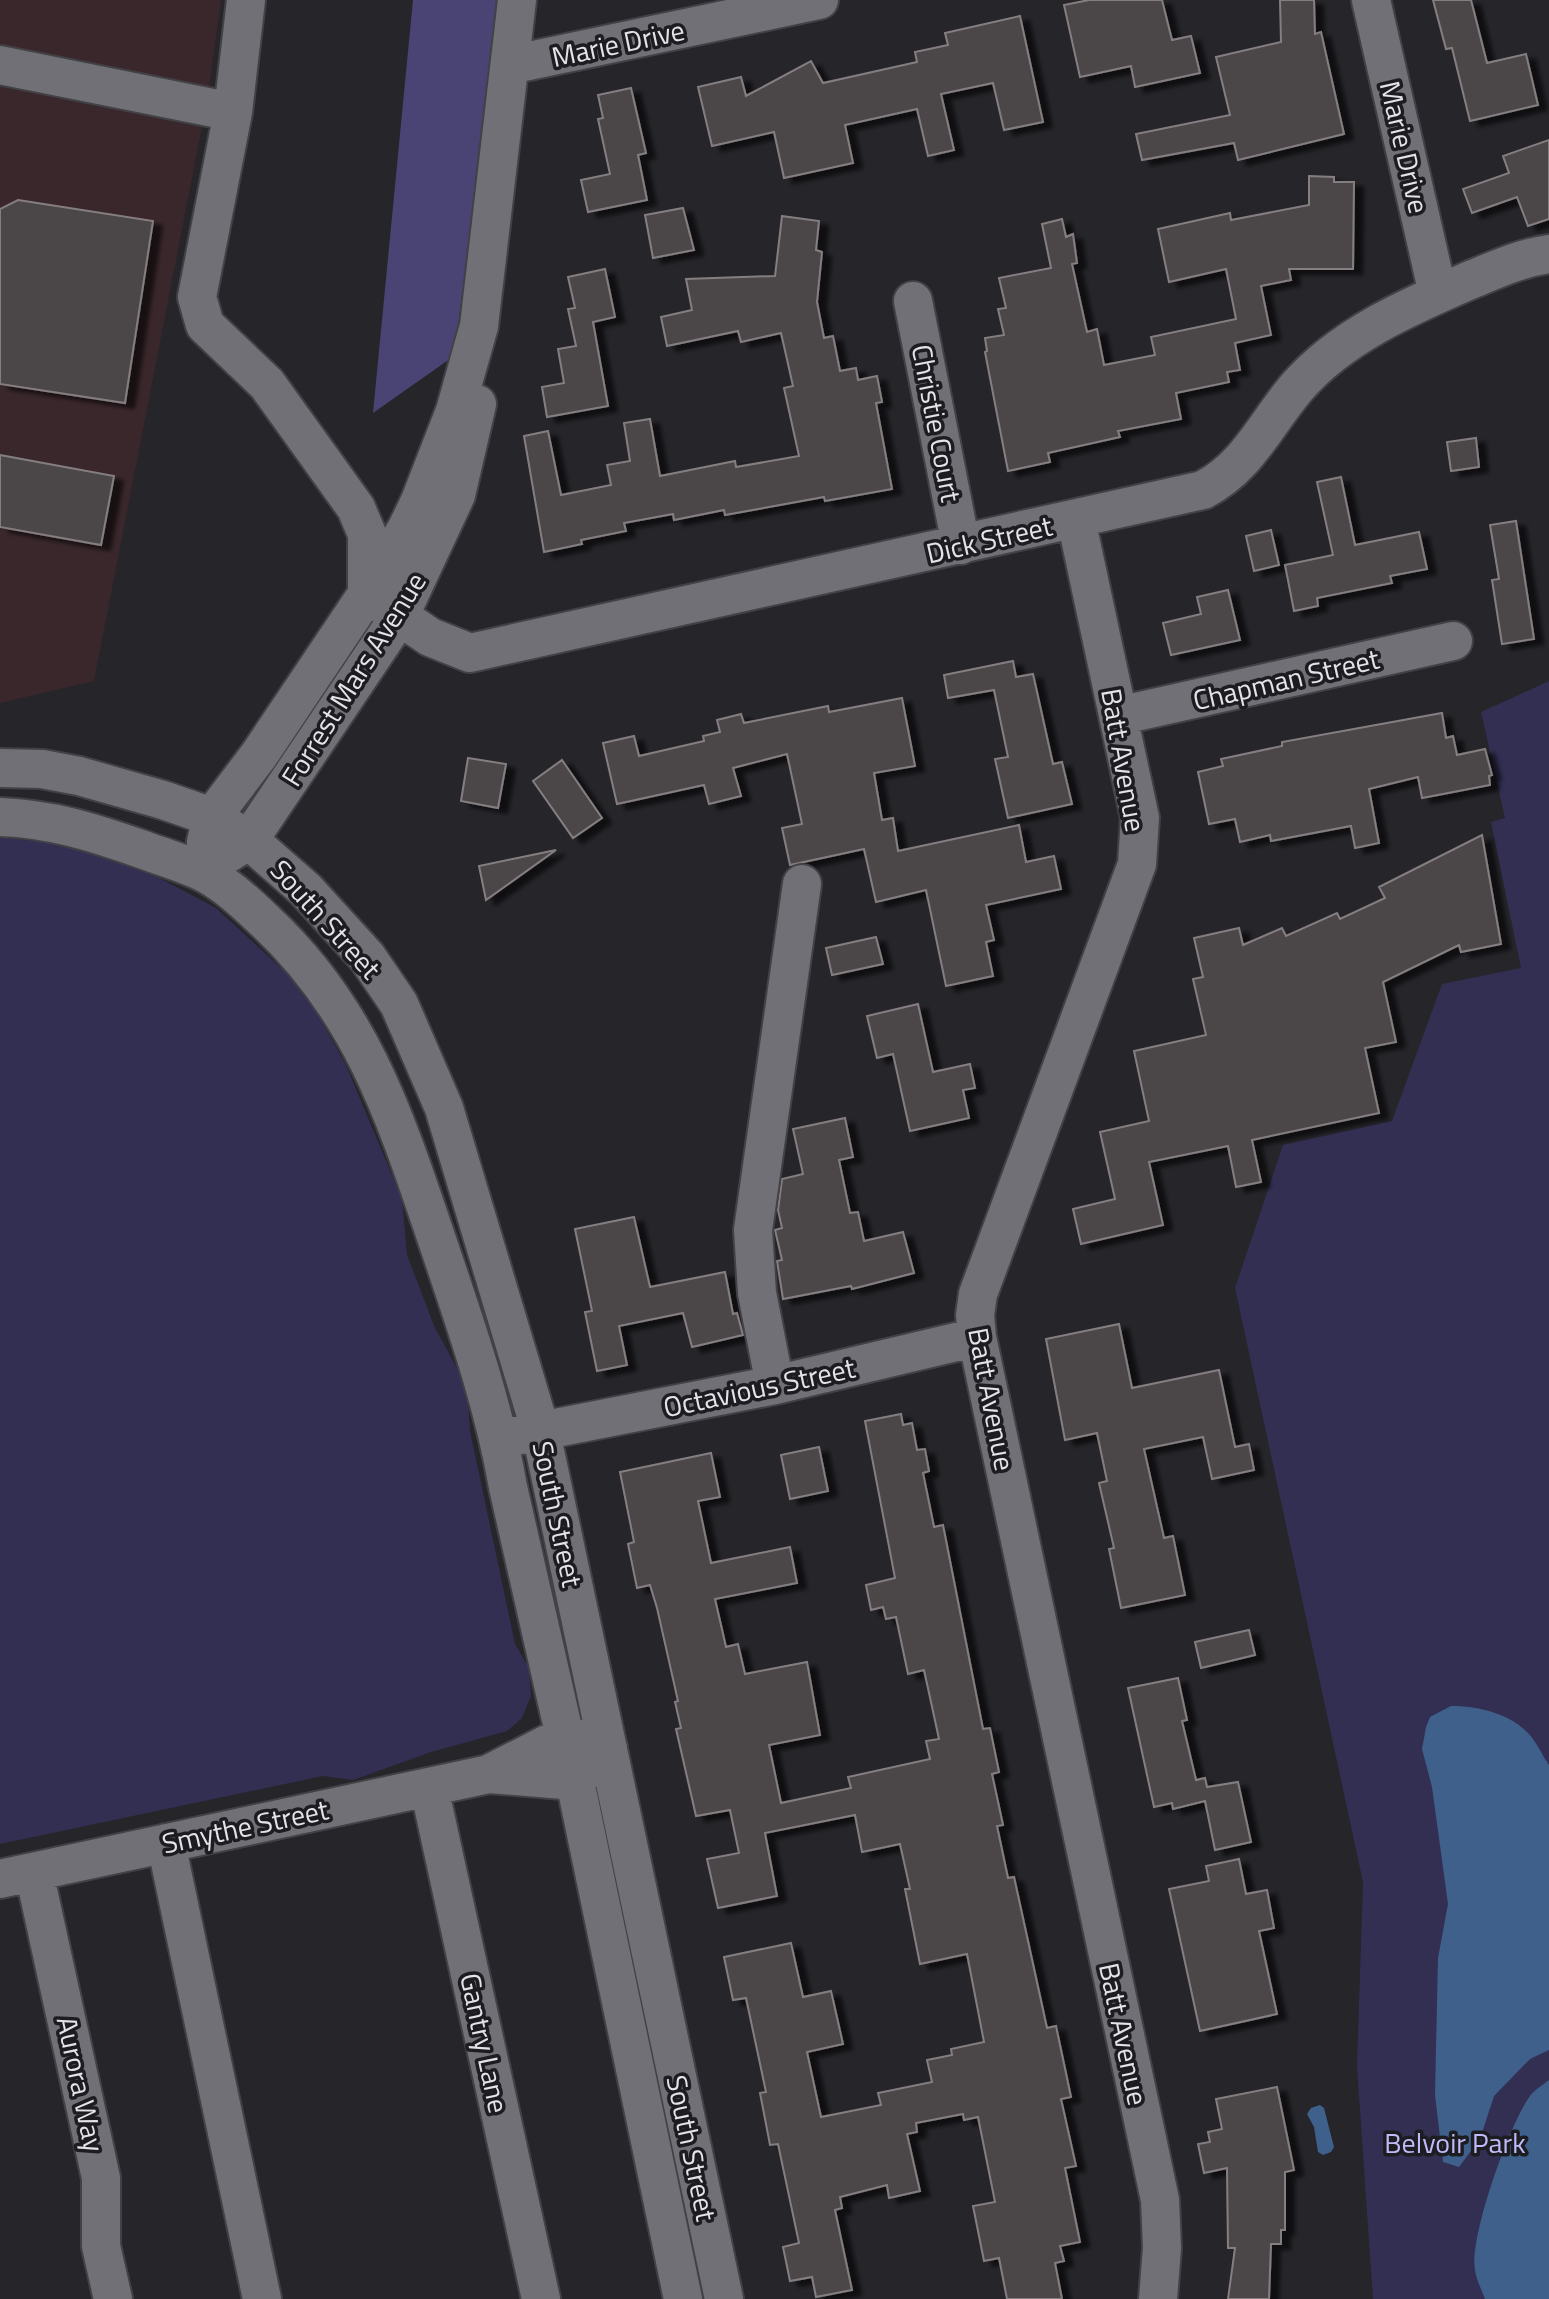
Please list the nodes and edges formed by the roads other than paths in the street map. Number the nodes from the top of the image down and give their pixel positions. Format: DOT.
graph roads {
  1 [pos="246,0"];
  2 [pos="517,0"];
  3 [pos="819,0"];
  4 [pos="1371,0"];
  5 [pos="0,65"];
  6 [pos="510,65"];
  7 [pos="233,112"];
  8 [pos="1549,254"];
  9 [pos="1438,294"];
  10 [pos="913,301"];
  11 [pos="479,326"];
  12 [pos="1076,519"];
  13 [pos="961,545"];
  14 [pos="367,594"];
  15 [pos="399,617"];
  16 [pos="1453,641"];
  17 [pos="1118,716"];
  18 [pos="0,768"];
  19 [pos="0,817"];
  20 [pos="212,817"];
  21 [pos="249,840"];
  22 [pos="200,871"];
  23 [pos="802,884"];
  24 [pos="977,1337"];
  25 [pos="775,1385"];
  26 [pos="541,1432"];
  27 [pos="499,1439"];
  28 [pos="565,1735"];
  29 [pos="608,1748"];
  30 [pos="489,1774"];
  31 [pos="575,1781"];
  32 [pos="429,1787"];
  33 [pos="166,1843"];
  34 [pos="17,1875"];
  35 [pos="113,2299"];
  36 [pos="262,2299"];
  37 [pos="541,2299"];
  38 [pos="683,2299"];
  39 [pos="724,2299"];
  40 [pos="1158,2299"];
  1 -- 7 [label="street"];
  2 -- 6 [label="street, Forrest Mars Avenue"];
  3 -- 6 [label="street, Marie Drive"];
  4 -- 9 [label="street, Marie Drive"];
  5 -- 7 [label="street"];
  6 -- 11 [label="street, Forrest Mars Avenue"];
  7 -- 14 [label="street"];
  8 -- 9 [label="street, Dick Street"];
  9 -- 12 [label="street, Dick Street"];
  10 -- 13 [label="street, Christie Court"];
  11 -- 14 [label="street, Forrest Mars Avenue"];
  11 -- 15 [label="street, Forrest Mars Avenue"];
  12 -- 13 [label="street, Dick Street"];
  12 -- 17 [label="street, Batt Avenue"];
  13 -- 15 [label="street, Dick Street"];
  14 -- 15 [label="street, Dick Street"];
  14 -- 20 [label="street, Forrest Mars Avenue"];
  15 -- 21 [label="street, Forrest Mars Avenue"];
  16 -- 17 [label="street, Chapman Street"];
  17 -- 24 [label="street, Batt Avenue"];
  18 -- 20 [label="street, South Street"];
  19 -- 22 [label="street, South Street"];
  20 -- 21 [label="street, South Street"];
  20 -- 22 [label="street"];
  21 -- 22 [label="street"];
  21 -- 26 [label="street, South Street"];
  22 -- 27 [label="street, South Street"];
  23 -- 25 [label="street"];
  24 -- 25 [label="street, Octavious Street"];
  24 -- 40 [label="street, Batt Avenue"];
  25 -- 26 [label="street, Octavious Street"];
  26 -- 27 [label="street, Octavious Street"];
  26 -- 29 [label="street, South Street"];
  27 -- 28 [label="street, South Street"];
  28 -- 29 [label="street"];
  28 -- 30 [label="street, Smythe Street"];
  28 -- 31 [label="street, South Street"];
  29 -- 31 [label="street"];
  29 -- 39 [label="street, South Street"];
  30 -- 31 [label="street, Smythe Street"];
  30 -- 32 [label="street, Smythe Street"];
  31 -- 38 [label="street, South Street"];
  32 -- 33 [label="street, Smythe Street"];
  32 -- 37 [label="street, Gantry Lane"];
  33 -- 34 [label="street, Smythe Street"];
  33 -- 36 [label="street"];
  34 -- 35 [label="street, Aurora Way"];
}
